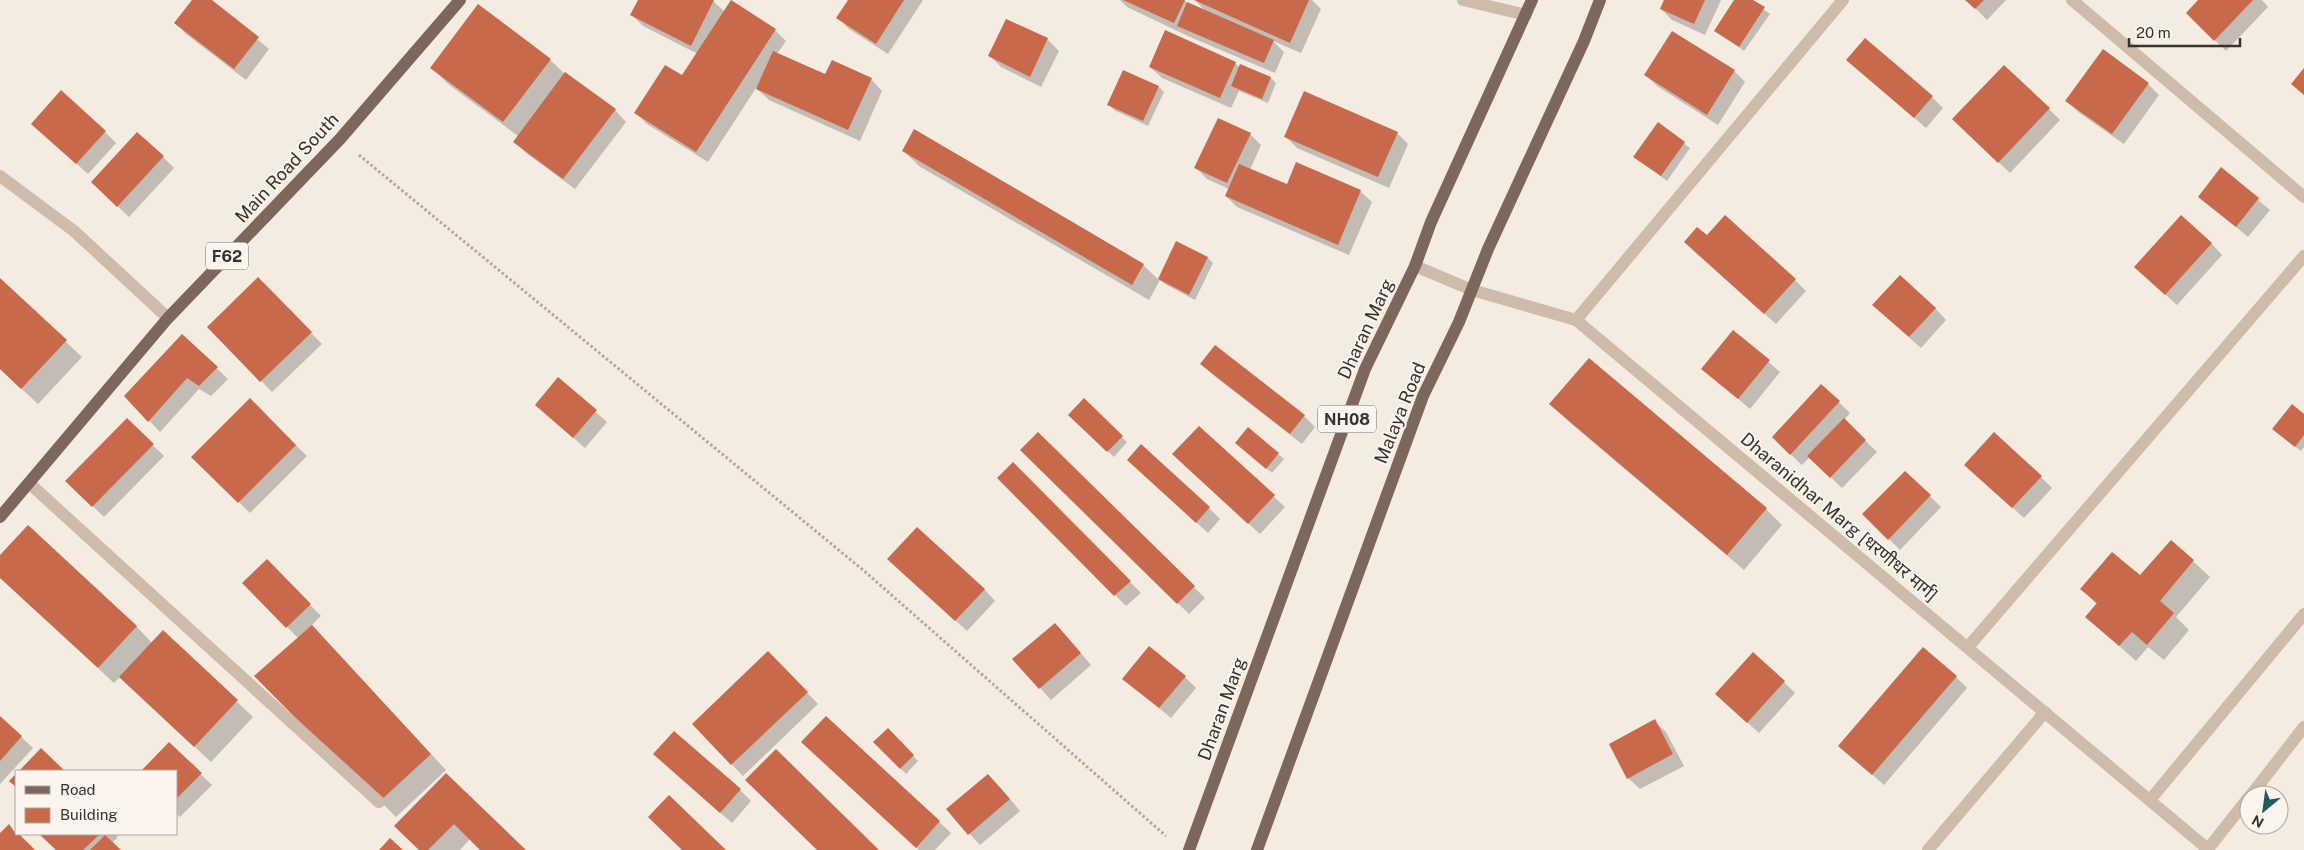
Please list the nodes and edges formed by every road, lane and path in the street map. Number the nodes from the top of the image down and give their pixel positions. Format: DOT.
graph roads {
  1 [pos="460,0"];
  2 [pos="1463,0"];
  3 [pos="1532,0"];
  4 [pos="1600,0"];
  5 [pos="1843,0"];
  6 [pos="2072,0"];
  7 [pos="1526,15"];
  8 [pos="340,139"];
  9 [pos="0,176"];
  10 [pos="2304,197"];
  11 [pos="2304,256"];
  12 [pos="1415,266"];
  13 [pos="1472,290"];
  14 [pos="168,318"];
  15 [pos="1576,320"];
  16 [pos="29,483"];
  17 [pos="0,517"];
  18 [pos="2304,614"];
  19 [pos="1968,647"];
  20 [pos="2045,712"];
  21 [pos="2304,727"];
  22 [pos="2259,785"];
  23 [pos="2150,800"];
  24 [pos="379,802"];
  25 [pos="2239,810"];
  26 [pos="1166,837"];
  27 [pos="1189,850"];
  28 [pos="1257,850"];
  29 [pos="1928,850"];
  30 [pos="2208,850"];
  1 -- 8 [label="main road, Main Road South / F62"];
  2 -- 7 [label="street"];
  3 -- 7 [label="main road, Dharan Marg / NH08"];
  4 -- 13 [label="main road, Malaya Road"];
  5 -- 15 [label="street"];
  6 -- 10 [label="street"];
  7 -- 12 [label="main road, Dharan Marg / NH08"];
  8 -- 14 [label="main road, Main Road South / F62"];
  8 -- 26 [label="path"];
  9 -- 14 [label="street"];
  11 -- 19 [label="street"];
  12 -- 13 [label="street, Dharanidhar Marg [धरणीधर मार्ग]"];
  12 -- 27 [label="main road, Dharan Marg / NH08"];
  13 -- 15 [label="street, Dharanidhar Marg [धरणीधर मार्ग]"];
  13 -- 28 [label="main road, Malaya Road"];
  14 -- 16 [label="main road, Main Road South / F62"];
  15 -- 19 [label="street, Dharanidhar Marg [धरणीधर मार्ग]"];
  16 -- 17 [label="main road, Main Road South / F62"];
  16 -- 24 [label="street"];
  18 -- 23 [label="street"];
  19 -- 20 [label="street, Dharanidhar Marg [धरणीधर मार्ग]"];
  20 -- 23 [label="street, Dharanidhar Marg [धरणीधर मार्ग]"];
  20 -- 29 [label="street"];
  21 -- 22 [label="street"];
  23 -- 30 [label="street, Dharanidhar Marg [धरणीधर मार्ग]"];
  25 -- 30 [label="street"];
}
